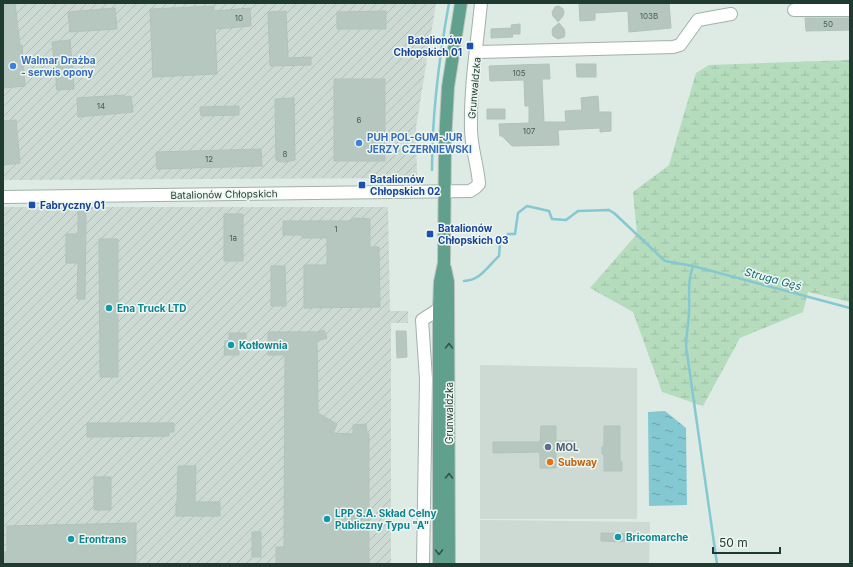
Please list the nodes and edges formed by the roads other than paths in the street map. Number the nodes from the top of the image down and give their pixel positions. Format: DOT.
graph roads {
  1 [pos="461,3"];
  2 [pos="481,3"];
  3 [pos="794,10"];
  4 [pos="850,10"];
  5 [pos="730,14"];
  6 [pos="477,52"];
  7 [pos="445,192"];
  8 [pos="3,197"];
  9 [pos="444,263"];
  10 [pos="439,310"];
  11 [pos="423,564"];
  12 [pos="439,564"];
  13 [pos="449,564"];
  1 -- 7 [label="main road, Grunwaldzka"];
  2 -- 6 [label="street, Grunwaldzka"];
  3 -- 4 [label="street"];
  5 -- 6 [label="street"];
  6 -- 7 [label="street, Grunwaldzka"];
  7 -- 8 [label="street, Batalionów Chłopskich"];
  7 -- 9 [label="main road, Grunwaldzka"];
  9 -- 10 [label="main road, Grunwaldzka"];
  13 -- 9 [label="main road, Grunwaldzka, one-way"];
  10 -- 11 [label="street"];
  10 -- 12 [label="main road, Grunwaldzka, one-way"];
}
